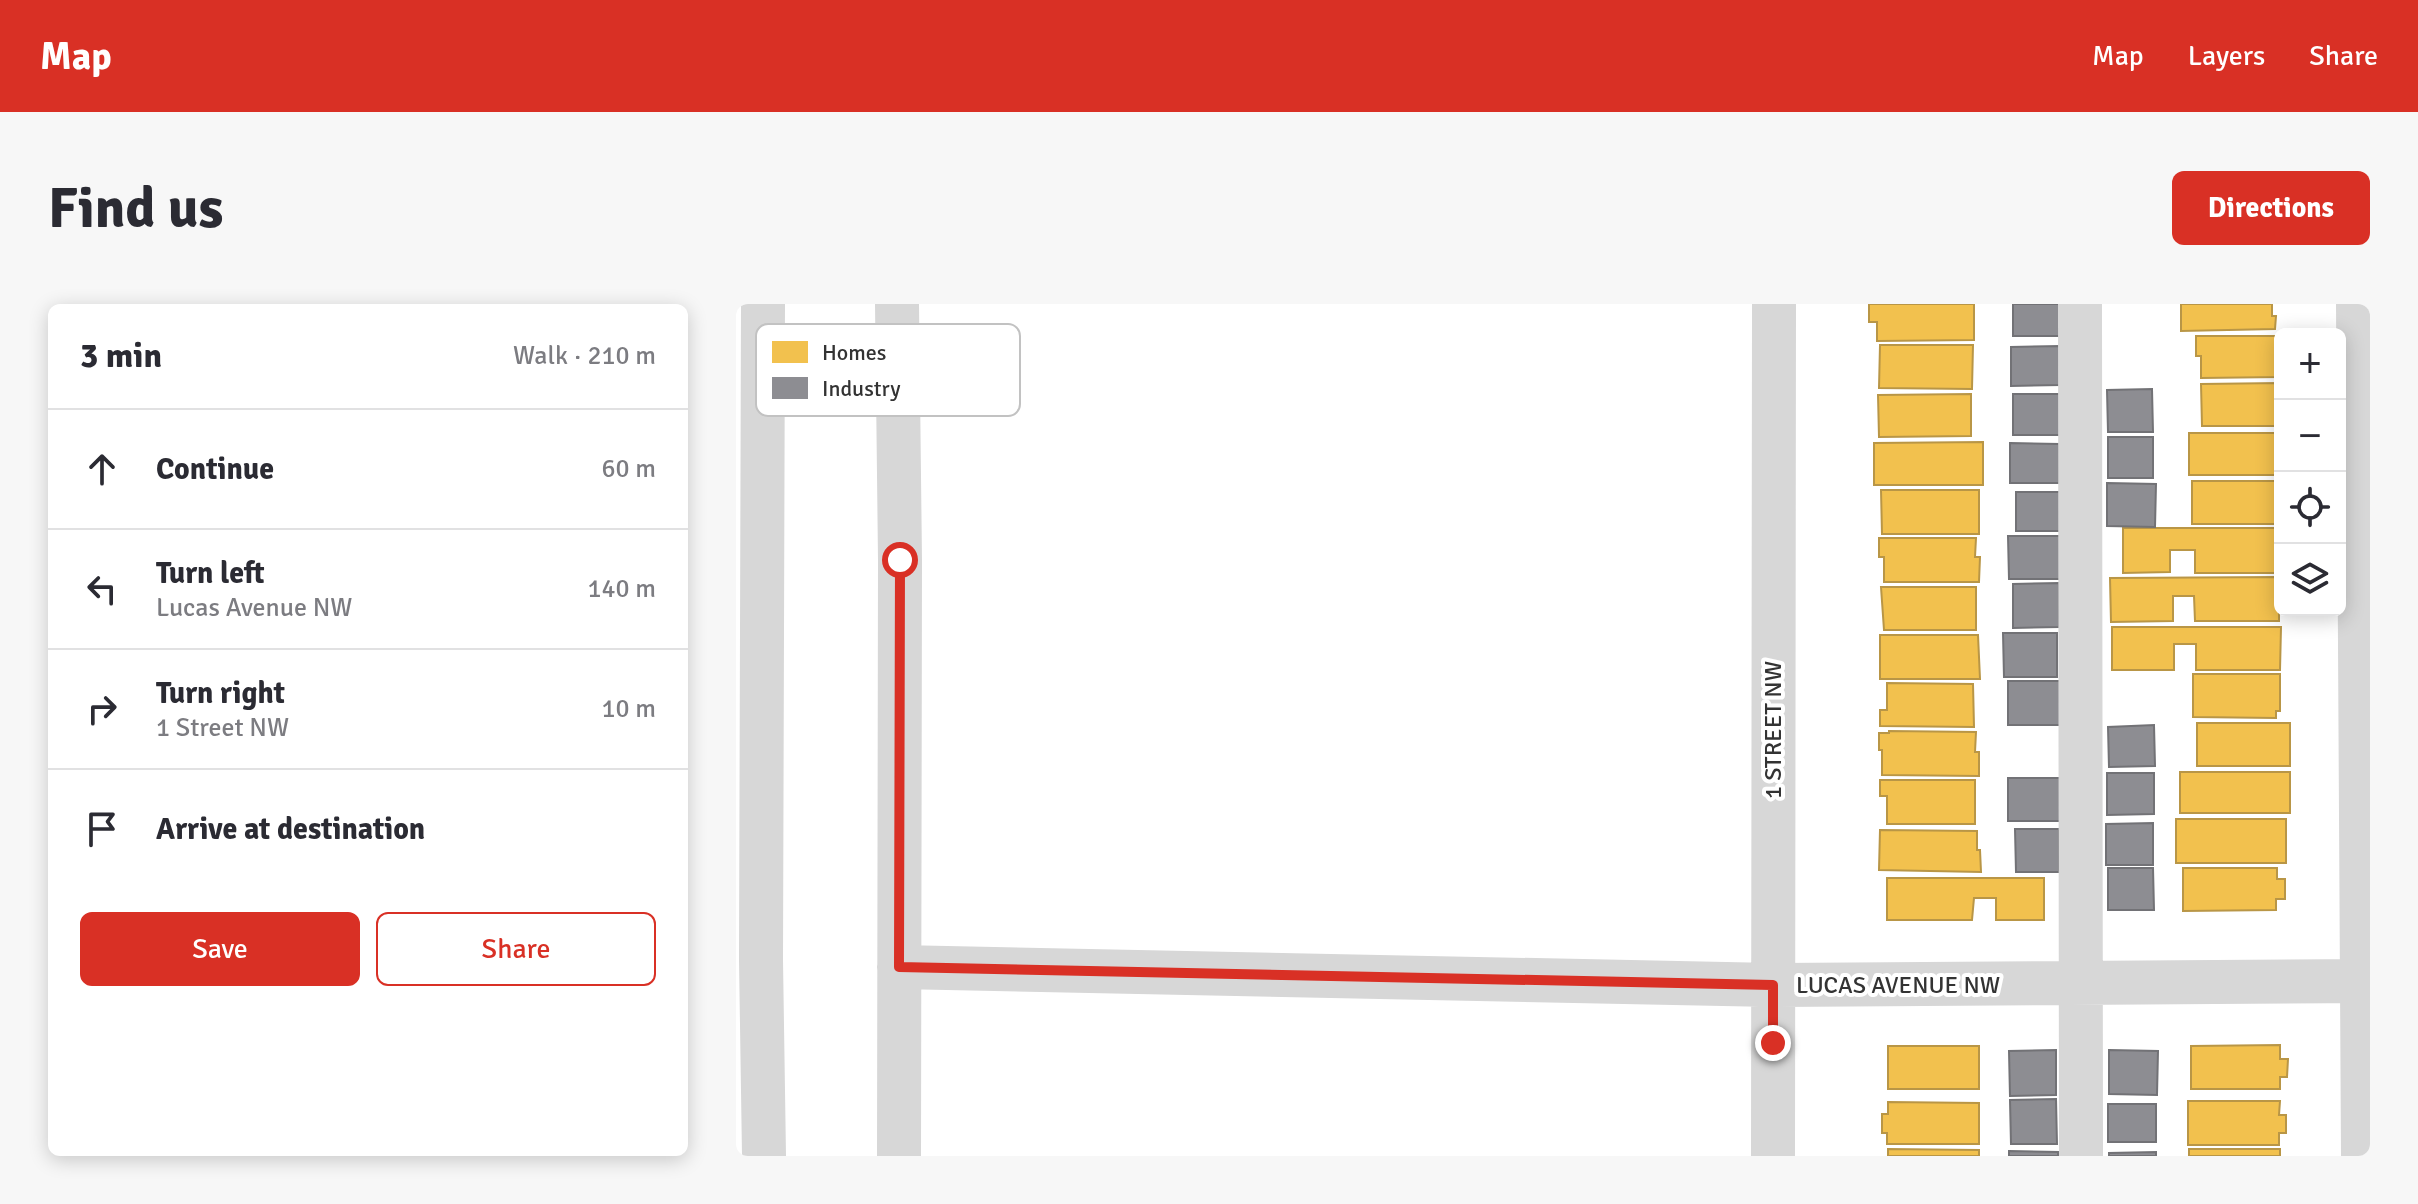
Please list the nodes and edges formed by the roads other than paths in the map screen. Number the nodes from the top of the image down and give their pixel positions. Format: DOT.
graph roads {
  1 [pos="763,304"];
  2 [pos="897,304"];
  3 [pos="1774,304"];
  4 [pos="2080,304"];
  5 [pos="2358,304"];
  6 [pos="763,324"];
  7 [pos="897,324"];
  8 [pos="760,416"];
  9 [pos="898,416"];
  10 [pos="2366,745"];
  11 [pos="748,960"];
  12 [pos="899,967"];
  13 [pos="2366,981"];
  14 [pos="1773,985"];
  15 [pos="2081,985"];
  16 [pos="764,1156"];
  17 [pos="899,1156"];
  18 [pos="1773,1156"];
  19 [pos="2081,1156"];
  20 [pos="2363,1156"];
  1 -- 6 [label="street"];
  2 -- 7 [label="street"];
  3 -- 14 [label="street, 1 STREET NW"];
  4 -- 15 [label="street"];
  5 -- 10 [label="street"];
  8 -- 11 [label="street"];
  9 -- 12 [label="street"];
  10 -- 13 [label="street"];
  11 -- 16 [label="street"];
  12 -- 14 [label="street, LUCAS AVENUE NW"];
  12 -- 17 [label="street"];
  13 -- 15 [label="street, LUCAS AVENUE NW"];
  13 -- 20 [label="street"];
  14 -- 15 [label="street, LUCAS AVENUE NW"];
  14 -- 18 [label="street, 1 STREET NW"];
  15 -- 19 [label="street"];
}
